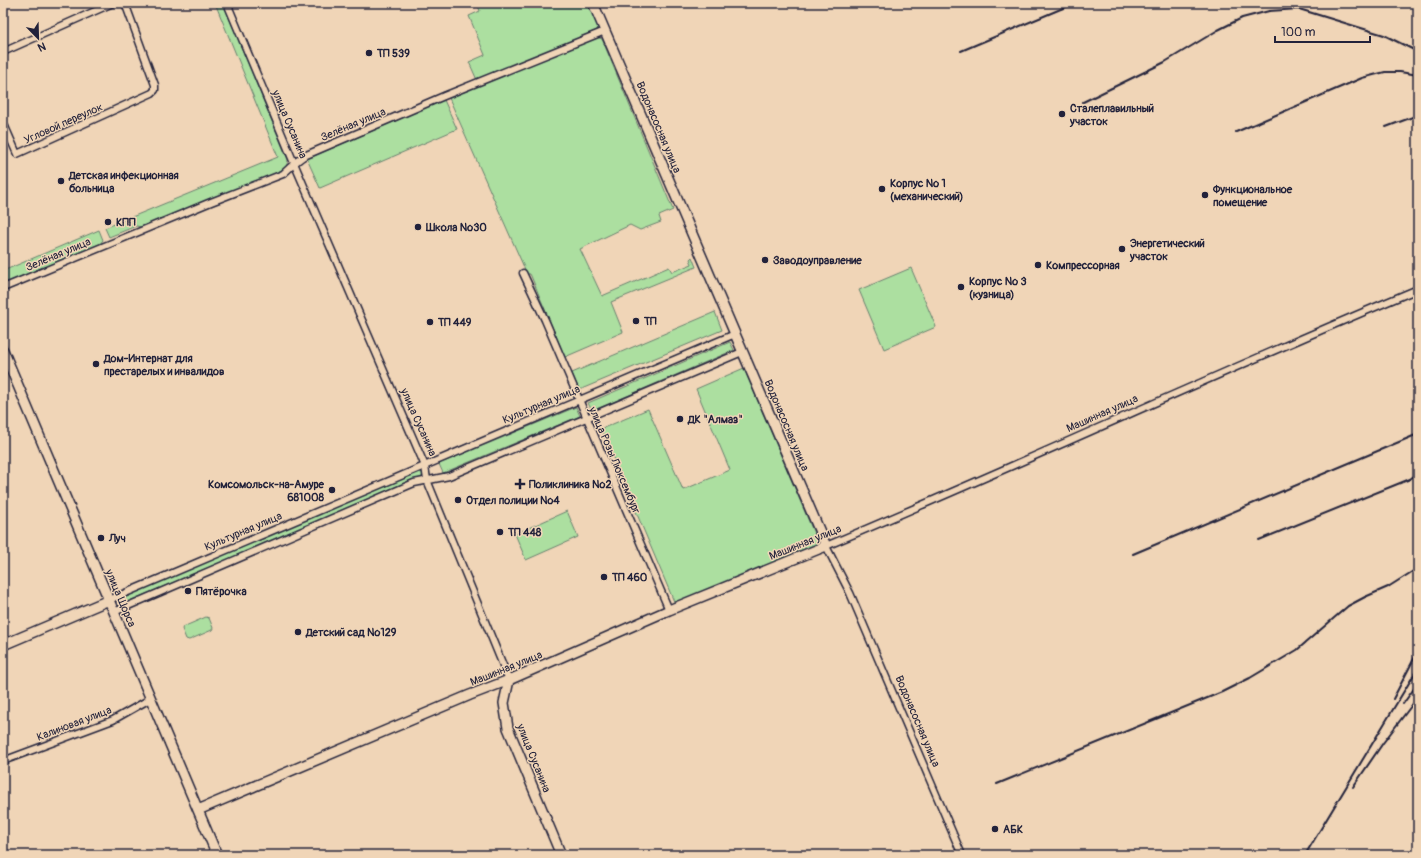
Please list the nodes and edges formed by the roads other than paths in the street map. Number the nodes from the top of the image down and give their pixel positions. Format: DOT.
graph roads {
  1 [pos="113,3"];
  2 [pos="125,3"];
  3 [pos="227,3"];
  4 [pos="593,3"];
  5 [pos="605,30"];
  6 [pos="3,52"];
  7 [pos="3,122"];
  8 [pos="294,163"];
  9 [pos="523,273"];
  10 [pos="3,288"];
  11 [pos="1418,289"];
  12 [pos="735,334"];
  13 [pos="3,350"];
  14 [pos="742,352"];
  15 [pos="579,401"];
  16 [pos="586,418"];
  17 [pos="425,466"];
  18 [pos="427,480"];
  19 [pos="826,546"];
  20 [pos="109,600"];
  21 [pos="668,610"];
  22 [pos="114,612"];
  23 [pos="3,645"];
  24 [pos="510,680"];
  25 [pos="150,698"];
  26 [pos="3,761"];
  27 [pos="198,810"];
  28 [pos="217,855"];
  29 [pos="561,855"];
  30 [pos="962,855"];
  1 -- 6 [label="street"];
  2 -- 7 [label="street, Угловой переулок"];
  3 -- 8 [label="street, улица Сусанина"];
  4 -- 5 [label="street, Водонасосная улица"];
  5 -- 8 [label="street, Зелёная улица"];
  5 -- 12 [label="street, Водонасосная улица"];
  8 -- 10 [label="street, Зелёная улица"];
  8 -- 17 [label="street, улица Сусанина"];
  9 -- 15 [label="street, улица Розы Люксембург"];
  11 -- 19 [label="street, Машинная улица"];
  12 -- 14 [label="street, Водонасосная улица"];
  12 -- 15 [label="street, Культурная улица"];
  13 -- 20 [label="street, улица Щорса"];
  14 -- 16 [label="street"];
  14 -- 19 [label="street, Водонасосная улица"];
  15 -- 16 [label="street, улица Розы Люксембург"];
  15 -- 17 [label="street, Культурная улица"];
  16 -- 18 [label="street"];
  16 -- 21 [label="street, улица Розы Люксембург"];
  17 -- 18 [label="street, улица Сусанина"];
  17 -- 20 [label="street, Культурная улица"];
  18 -- 22 [label="street"];
  18 -- 24 [label="street, улица Сусанина"];
  19 -- 21 [label="street, Машинная улица"];
  19 -- 30 [label="street, Водонасосная улица"];
  20 -- 22 [label="street, улица Щорса"];
  20 -- 23 [label="street, Культурная улица"];
  21 -- 24 [label="street, Машинная улица"];
  22 -- 25 [label="street, улица Щорса"];
  24 -- 27 [label="street, Машинная улица"];
  24 -- 29 [label="street, улица Сусанина"];
  25 -- 26 [label="street, Калиновая улица"];
  25 -- 27 [label="street, улица Щорса"];
  27 -- 28 [label="street, улица Щорса"];
}
